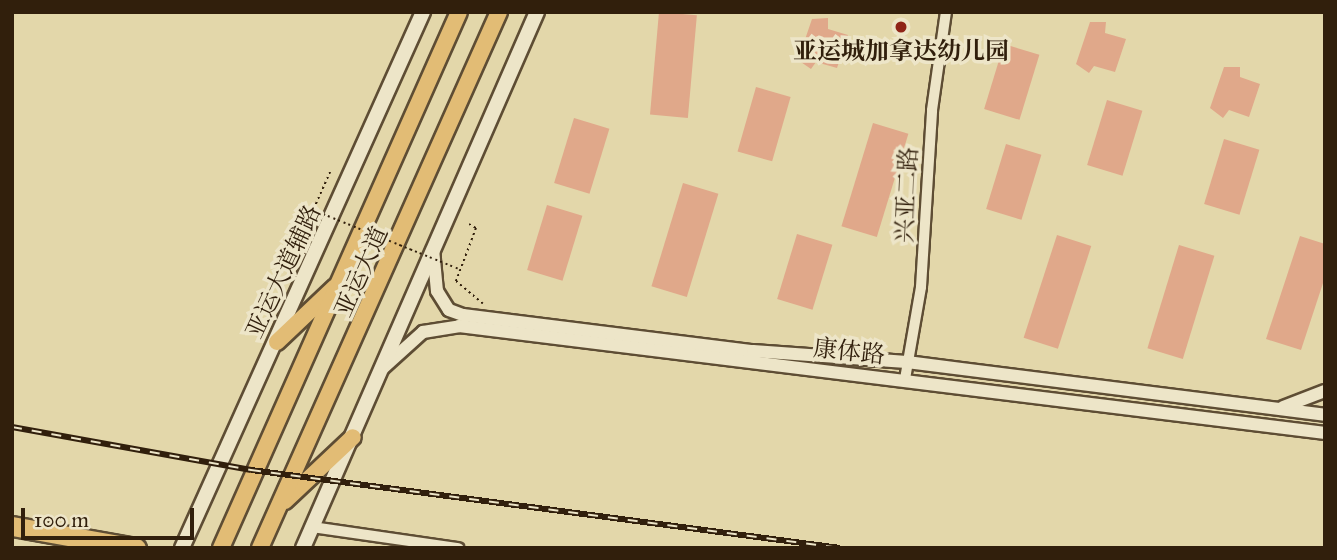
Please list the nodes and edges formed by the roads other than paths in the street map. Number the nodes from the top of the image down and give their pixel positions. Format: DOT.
graph roads {
  1 [pos="423,12"];
  2 [pos="459,12"];
  3 [pos="499,12"];
  4 [pos="537,12"];
  5 [pos="946,12"];
  6 [pos="433,249"];
  7 [pos="342,281"];
  8 [pos="277,342"];
  9 [pos="907,362"];
  10 [pos="383,369"];
  11 [pos="905,379"];
  12 [pos="1325,391"];
  13 [pos="1268,409"];
  14 [pos="1324,413"];
  15 [pos="1320,433"];
  16 [pos="353,437"];
  17 [pos="278,507"];
  18 [pos="12,526"];
  19 [pos="313,527"];
  20 [pos="136,548"];
  21 [pos="181,548"];
  22 [pos="221,548"];
  23 [pos="260,548"];
  24 [pos="303,548"];
  25 [pos="458,548"];
  1 -- 8 [label="main road, 亚运大道辅路"];
  2 -- 7 [label="main road, 亚运大道"];
  3 -- 17 [label="main road, 亚运大道"];
  4 -- 6 [label="main road"];
  5 -- 9 [label="street, 兴亚二路"];
  6 -- 9 [label="street, 康体路"];
  6 -- 10 [label="main road"];
  7 -- 8 [label="main road"];
  7 -- 22 [label="main road, 亚运大道"];
  8 -- 21 [label="main road, 亚运大道辅路"];
  9 -- 11 [label="street, 兴亚二路"];
  9 -- 13 [label="street, 康体路"];
  10 -- 11 [label="street, 康体路"];
  10 -- 16 [label="main road"];
  11 -- 15 [label="street, 康体路"];
  12 -- 13 [label="street"];
  13 -- 14 [label="street, 康体路"];
  14 -- 15 [label="street"];
  16 -- 17 [label="main road"];
  16 -- 19 [label="main road"];
  17 -- 23 [label="main road, 亚运大道"];
  18 -- 20 [label="highway"];
  19 -- 24 [label="main road"];
  19 -- 25 [label="street"];
}
